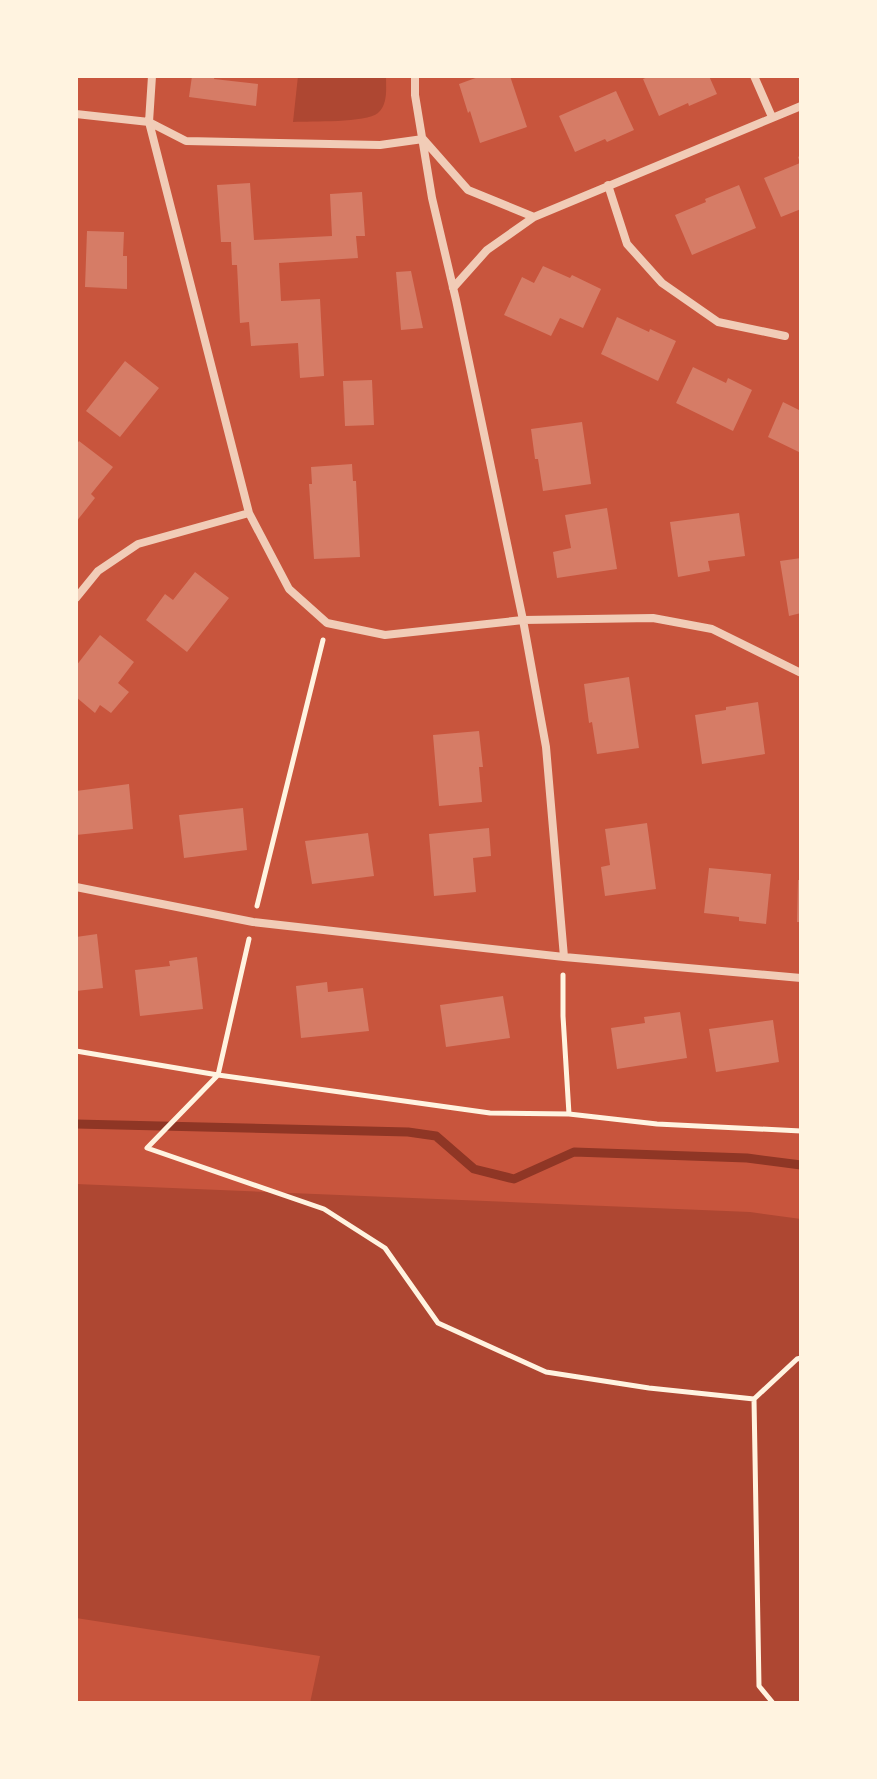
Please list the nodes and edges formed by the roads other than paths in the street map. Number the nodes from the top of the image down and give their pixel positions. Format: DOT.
graph roads {
  1 [pos="152,76"];
  2 [pos="415,76"];
  3 [pos="754,76"];
  4 [pos="801,106"];
  5 [pos="76,114"];
  6 [pos="772,117"];
  7 [pos="149,122"];
  8 [pos="423,139"];
  9 [pos="608,185"];
  10 [pos="534,217"];
  11 [pos="453,288"];
  12 [pos="785,336"];
  13 [pos="249,513"];
  14 [pos="76,598"];
  15 [pos="523,620"];
  16 [pos="801,673"];
  17 [pos="76,887"];
  18 [pos="564,957"];
  19 [pos="801,978"];
  1 -- 7 [label="street"];
  2 -- 8 [label="street"];
  3 -- 6 [label="street"];
  4 -- 6 [label="street"];
  5 -- 7 [label="street"];
  6 -- 9 [label="street"];
  7 -- 8 [label="street"];
  7 -- 13 [label="street"];
  8 -- 10 [label="street"];
  8 -- 11 [label="street"];
  9 -- 10 [label="street"];
  9 -- 12 [label="street"];
  10 -- 11 [label="street"];
  11 -- 15 [label="street"];
  13 -- 14 [label="street"];
  13 -- 15 [label="street"];
  15 -- 16 [label="street"];
  15 -- 18 [label="street"];
  17 -- 18 [label="street"];
  18 -- 19 [label="street"];
}
